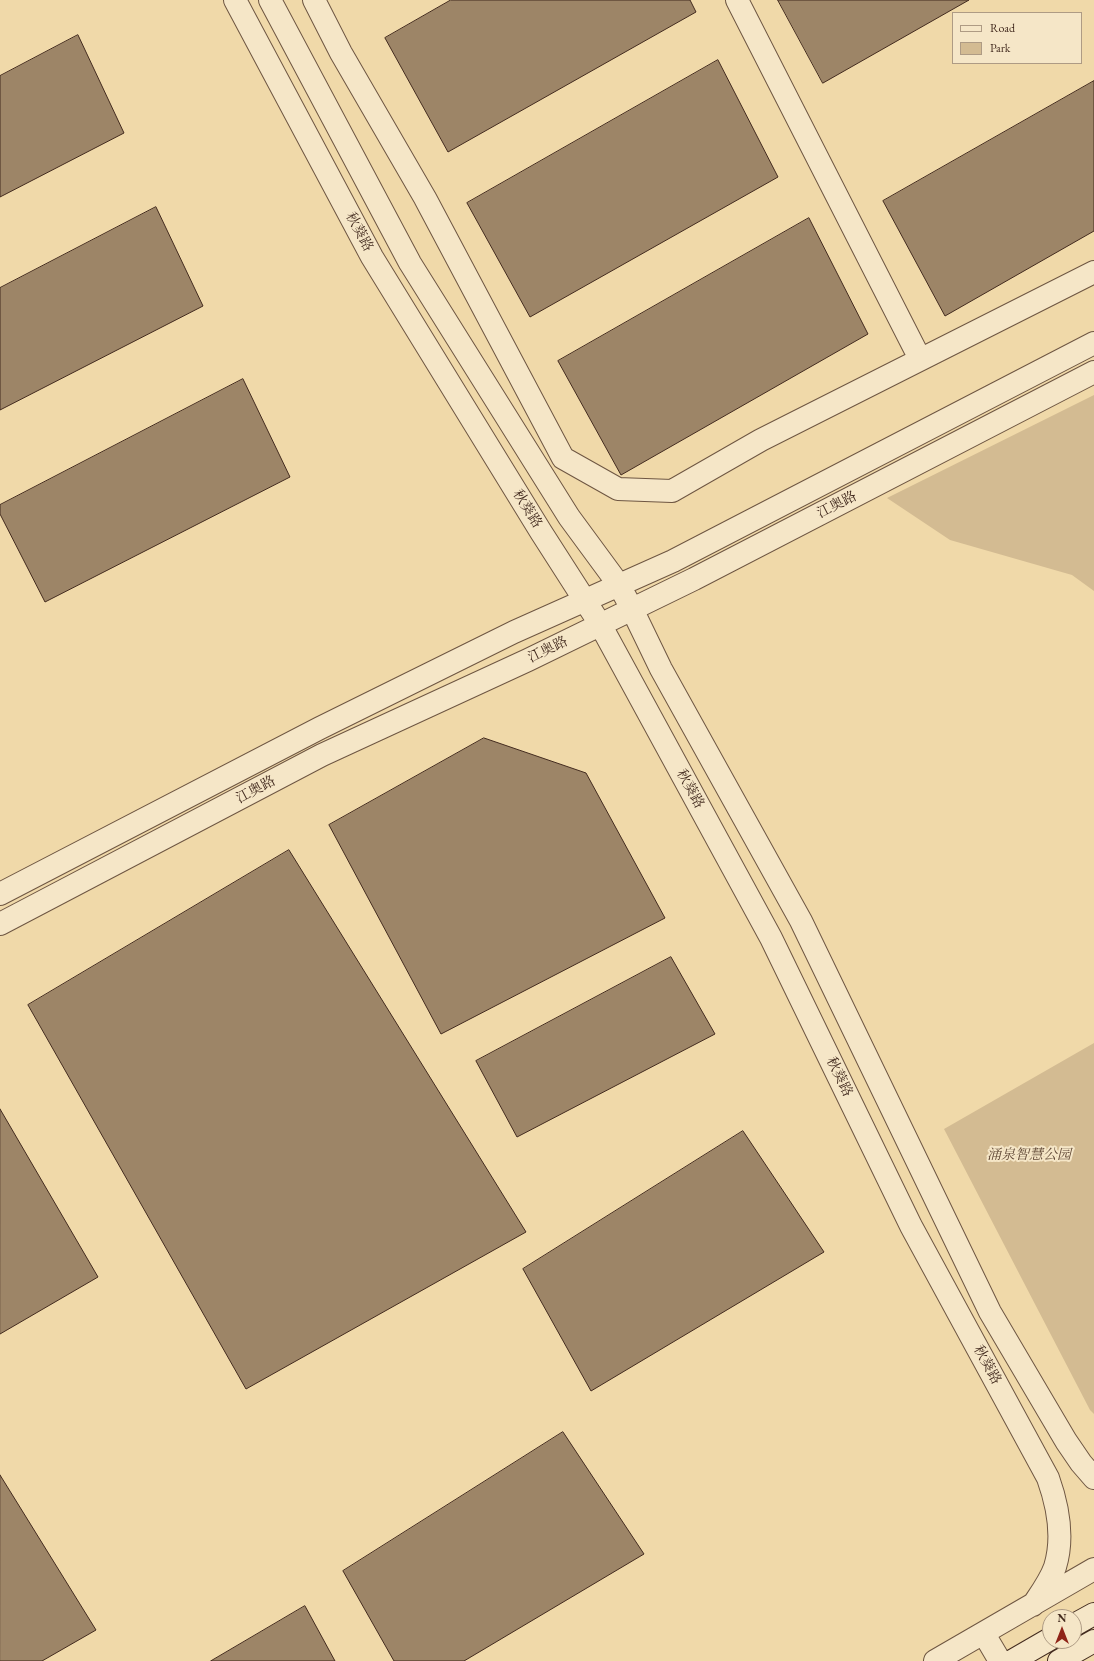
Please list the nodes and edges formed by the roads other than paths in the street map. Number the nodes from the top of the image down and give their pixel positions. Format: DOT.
graph roads {
  1 [pos="235,0"];
  2 [pos="270,0"];
  3 [pos="314,0"];
  4 [pos="737,0"];
  5 [pos="1094,272"];
  6 [pos="1094,343"];
  7 [pos="920,359"];
  8 [pos="1094,372"];
  9 [pos="619,585"];
  10 [pos="586,600"];
  11 [pos="632,609"];
  12 [pos="600,624"];
  13 [pos="0,894"];
  14 [pos="0,924"];
  15 [pos="1066,1441"];
  16 [pos="1037,1457"];
  17 [pos="1094,1478"];
  18 [pos="1094,1569"];
  19 [pos="1033,1605"];
  20 [pos="1094,1614"];
  21 [pos="1082,1621"];
  22 [pos="984,1634"];
  23 [pos="1094,1642"];
  24 [pos="1042,1644"];
  25 [pos="935,1661"];
  26 [pos="1000,1661"];
  27 [pos="1012,1661"];
  28 [pos="1059,1661"];
  1 -- 10 [label="street, 秋葵路"];
  2 -- 9 [label="street"];
  3 -- 7 [label="street"];
  4 -- 7 [label="street"];
  5 -- 7 [label="street"];
  6 -- 9 [label="street, 江奥路"];
  8 -- 11 [label="street, 江奥路"];
  9 -- 10 [label="street, 江奥路"];
  9 -- 11 [label="street"];
  10 -- 12 [label="street, 秋葵路"];
  10 -- 13 [label="street, 江奥路"];
  11 -- 12 [label="street, 江奥路"];
  11 -- 15 [label="street"];
  12 -- 14 [label="street, 江奥路"];
  12 -- 16 [label="street, 秋葵路"];
  15 -- 16 [label="street"];
  15 -- 17 [label="street"];
  16 -- 19 [label="street, 秋葵路"];
  18 -- 19 [label="street"];
  19 -- 22 [label="street"];
  20 -- 21 [label="street"];
  22 -- 25 [label="street"];
  22 -- 26 [label="street"];
  23 -- 28 [label="street"];
  24 -- 27 [label="street"];
}
